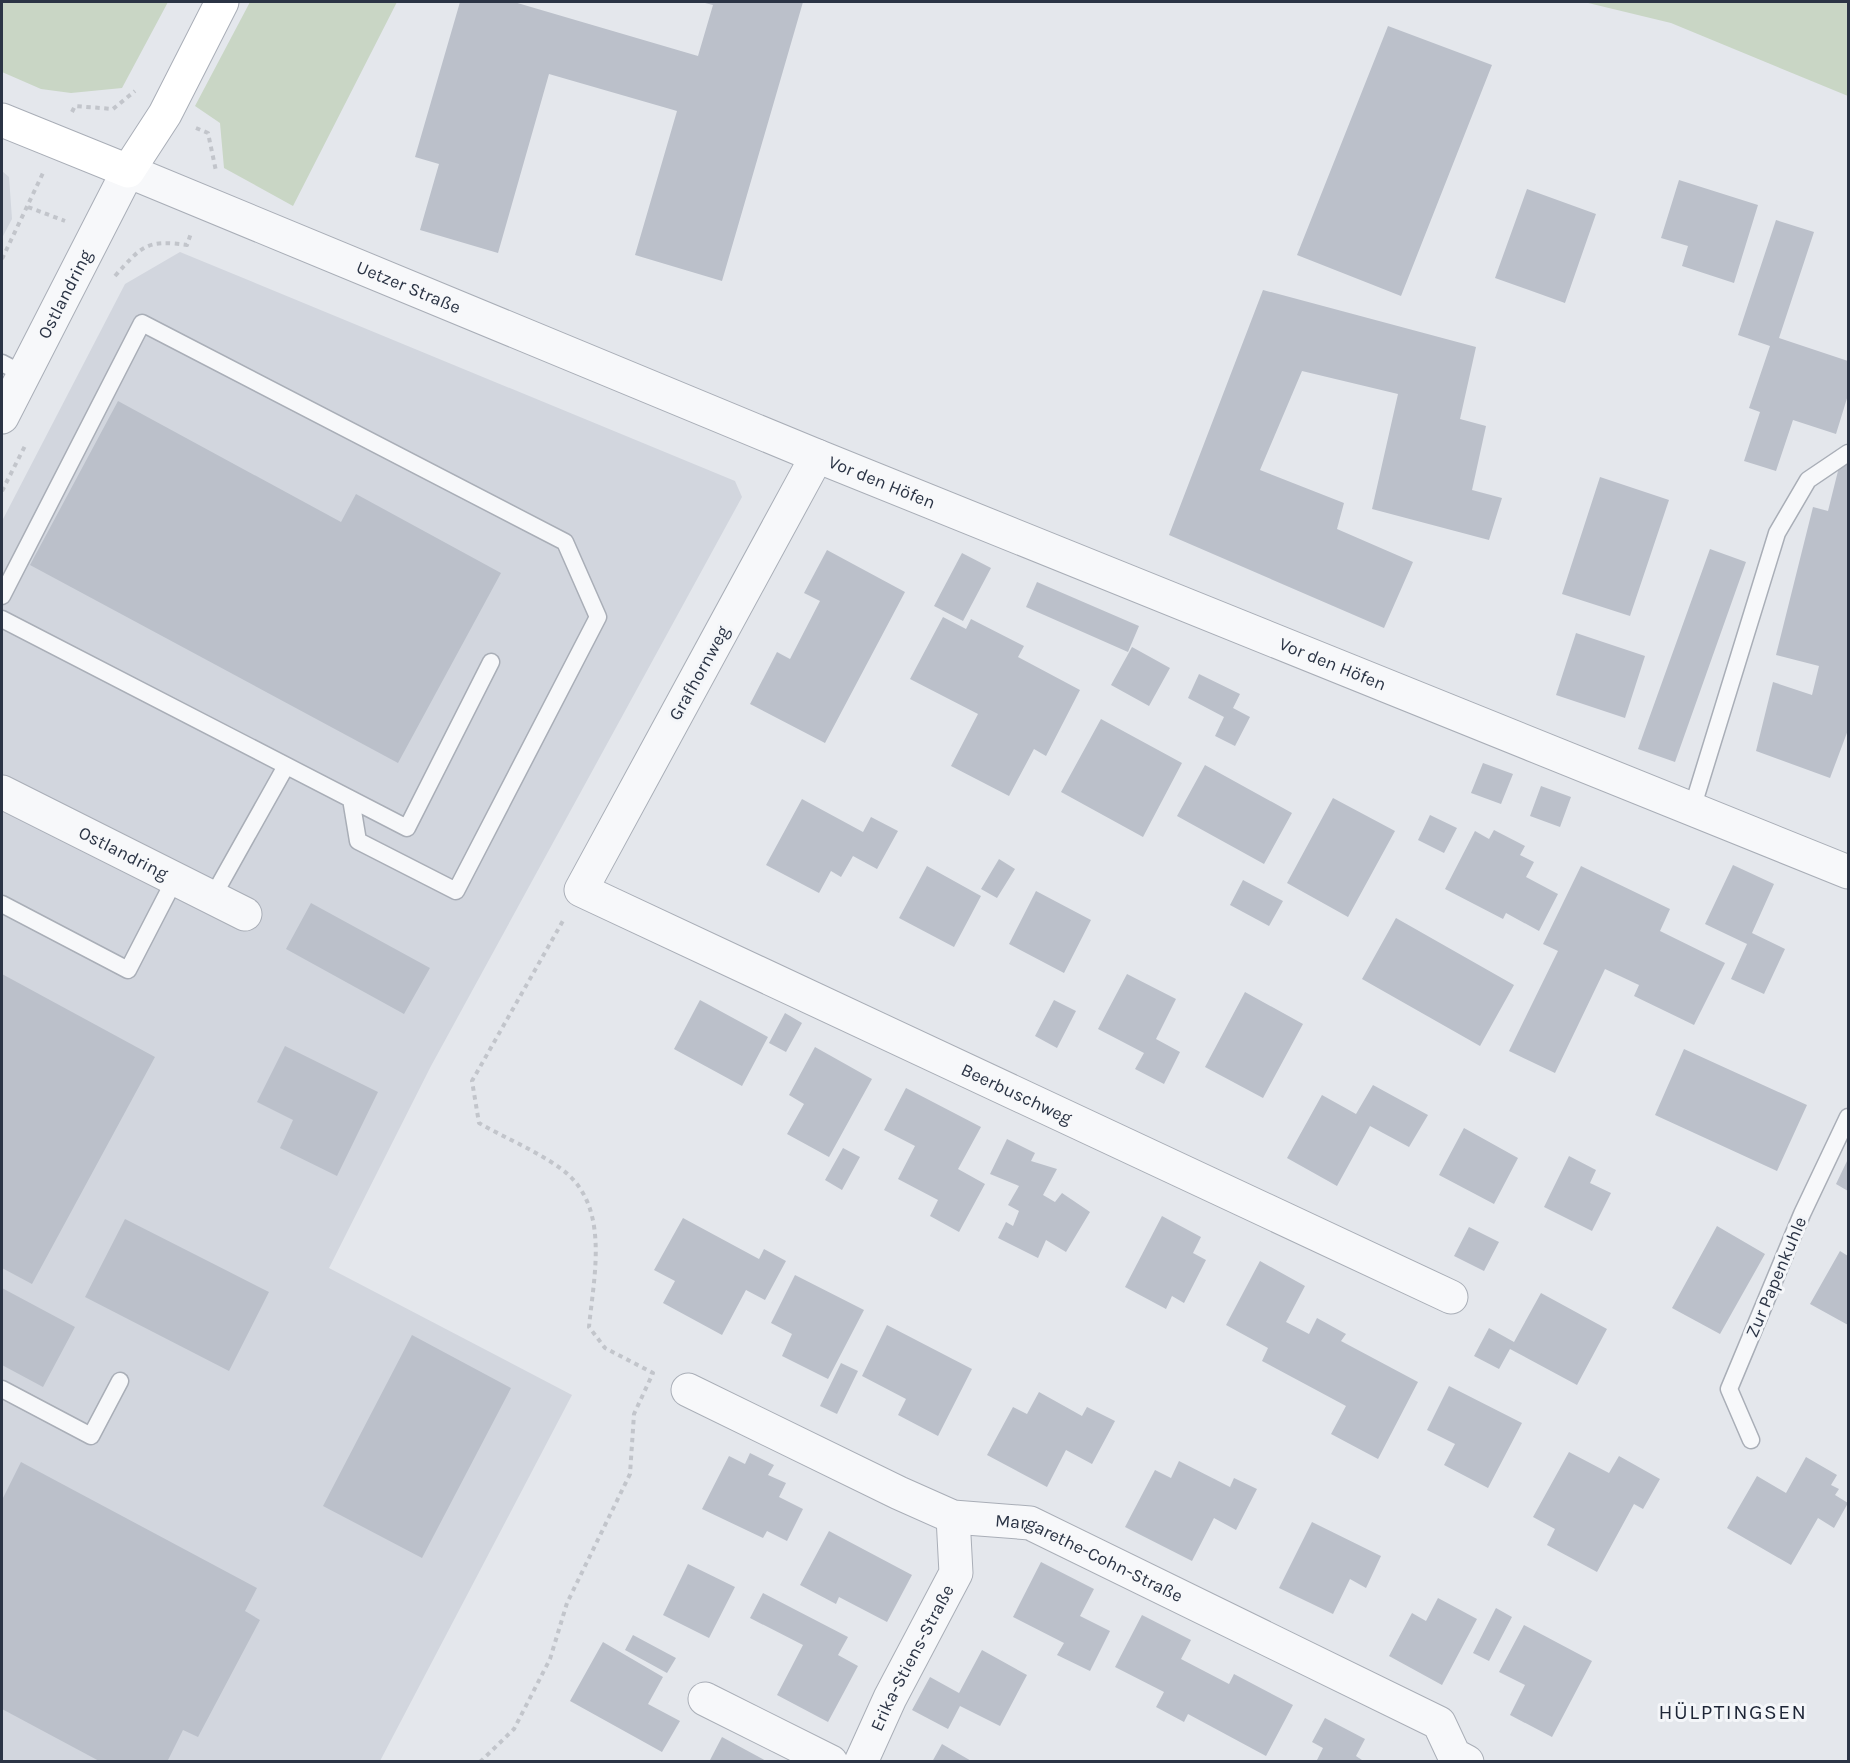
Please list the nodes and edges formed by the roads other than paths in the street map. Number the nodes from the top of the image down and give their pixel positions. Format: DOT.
graph roads {
  1 [pos="222,2"];
  2 [pos="2,120"];
  3 [pos="128,171"];
  4 [pos="12,368"];
  5 [pos="2,417"];
  6 [pos="1848,453"];
  7 [pos="817,456"];
  8 [pos="2,596"];
  9 [pos="2,619"];
  10 [pos="491,662"];
  11 [pos="286,766"];
  12 [pos="2,792"];
  13 [pos="351,799"];
  14 [pos="1692,809"];
  15 [pos="1848,872"];
  16 [pos="175,879"];
  17 [pos="581,890"];
  18 [pos="212,898"];
  19 [pos="2,904"];
  20 [pos="245,914"];
  21 [pos="1848,1117"];
  22 [pos="1451,1297"];
  23 [pos="120,1381"];
  24 [pos="2,1389"];
  25 [pos="688,1390"];
  26 [pos="1751,1440"];
  27 [pos="953,1517"];
  28 [pos="705,1699"];
  29 [pos="1457,1759"];
  30 [pos="831,1761"];
  31 [pos="861,1761"];
  1 -- 3 [label="street"];
  2 -- 3 [label="street, Uetzer Straße"];
  3 -- 4 [label="street, Ostlandring"];
  3 -- 7 [label="street, Uetzer Straße"];
  4 -- 5 [label="street, Ostlandring"];
  6 -- 14 [label="lane"];
  7 -- 14 [label="street, Vor den Höfen"];
  7 -- 17 [label="street, Grafhornweg"];
  8 -- 13 [label="lane"];
  9 -- 11 [label="lane"];
  10 -- 13 [label="lane"];
  11 -- 13 [label="lane"];
  11 -- 18 [label="lane"];
  12 -- 16 [label="street, Ostlandring"];
  14 -- 15 [label="street, Vor den Höfen"];
  16 -- 18 [label="street, Ostlandring"];
  16 -- 19 [label="lane"];
  17 -- 22 [label="street, Beerbuschweg"];
  18 -- 20 [label="street, Ostlandring"];
  21 -- 26 [label="lane, Zur Papenkuhle"];
  23 -- 24 [label="lane"];
  25 -- 27 [label="street, Margarethe-Cohn-Straße"];
  27 -- 29 [label="street, Margarethe-Cohn-Straße"];
  27 -- 31 [label="street, Erika-Stiens-Straße"];
  28 -- 30 [label="street"];
}
